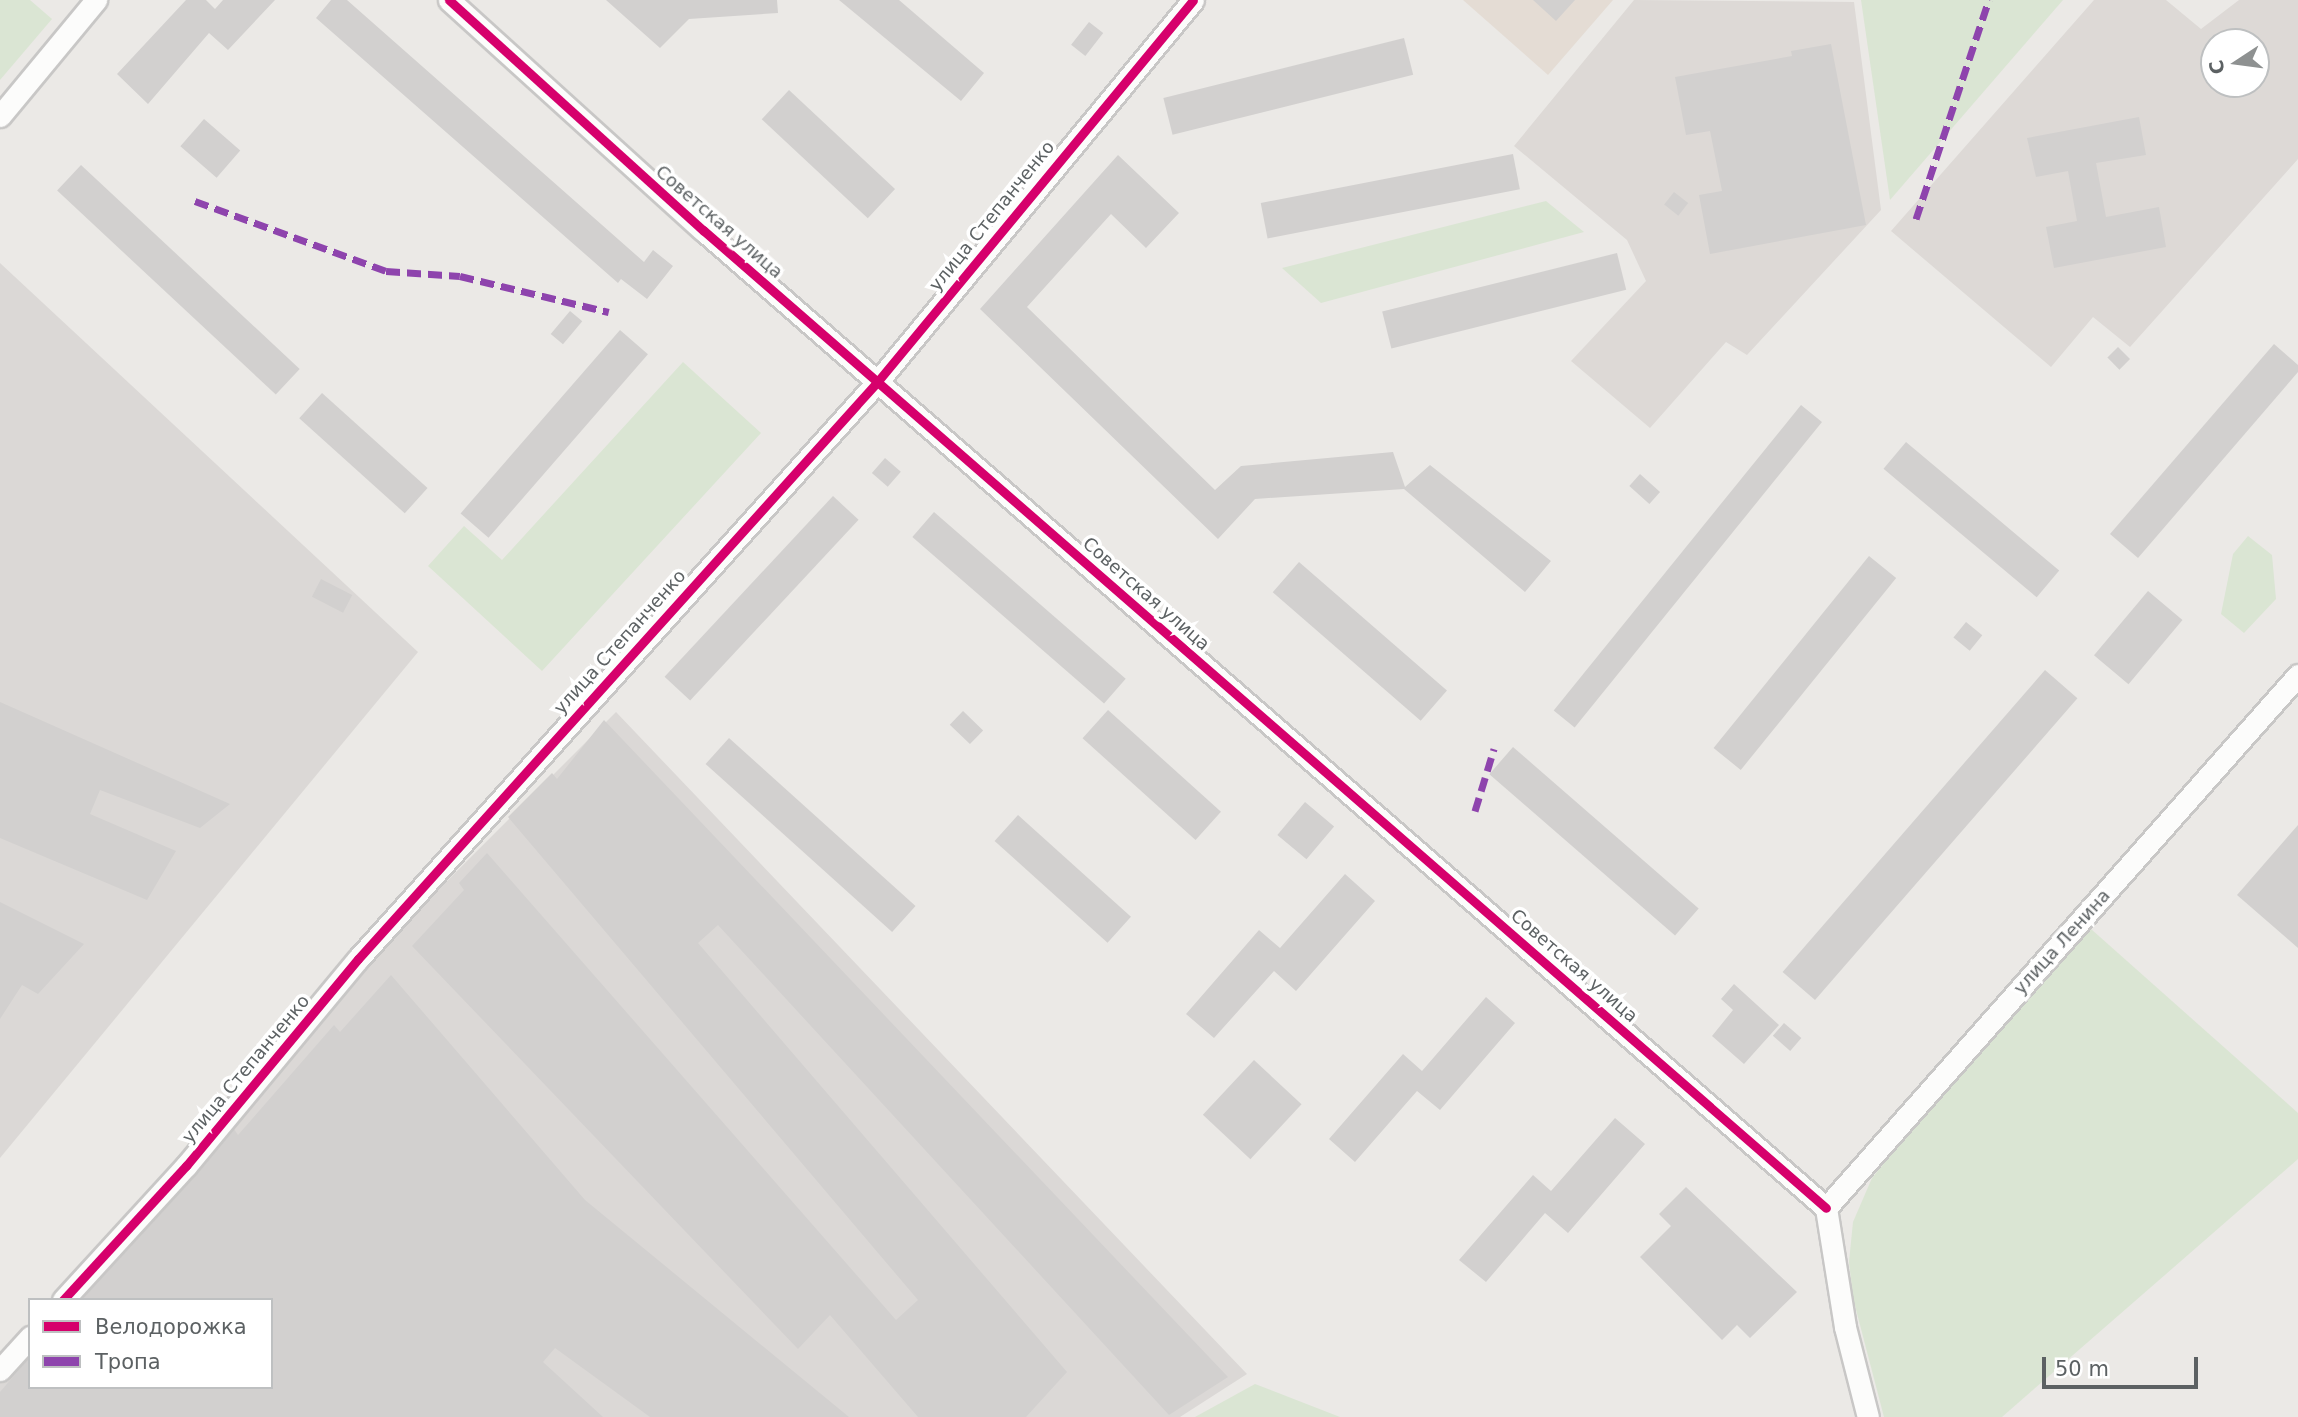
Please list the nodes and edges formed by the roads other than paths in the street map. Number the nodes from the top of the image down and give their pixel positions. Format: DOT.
graph roads {
  1 [pos="96,0"];
  2 [pos="449,0"];
  3 [pos="1193,0"];
  4 [pos="0,116"];
  5 [pos="878,381"];
  6 [pos="2298,676"];
  7 [pos="1826,1208"];
  8 [pos="66,1298"];
  9 [pos="28,1339"];
  10 [pos="0,1370"];
  11 [pos="1868,1417"];
  1 -- 4 [label="street"];
  2 -- 5 [label="street, Советская улица"];
  3 -- 5 [label="street, улица Степанченко"];
  5 -- 7 [label="street, Советская улица"];
  5 -- 8 [label="street, улица Степанченко"];
  6 -- 7 [label="street, улица Ленина"];
  7 -- 11 [label="street"];
  9 -- 10 [label="street"];
}
